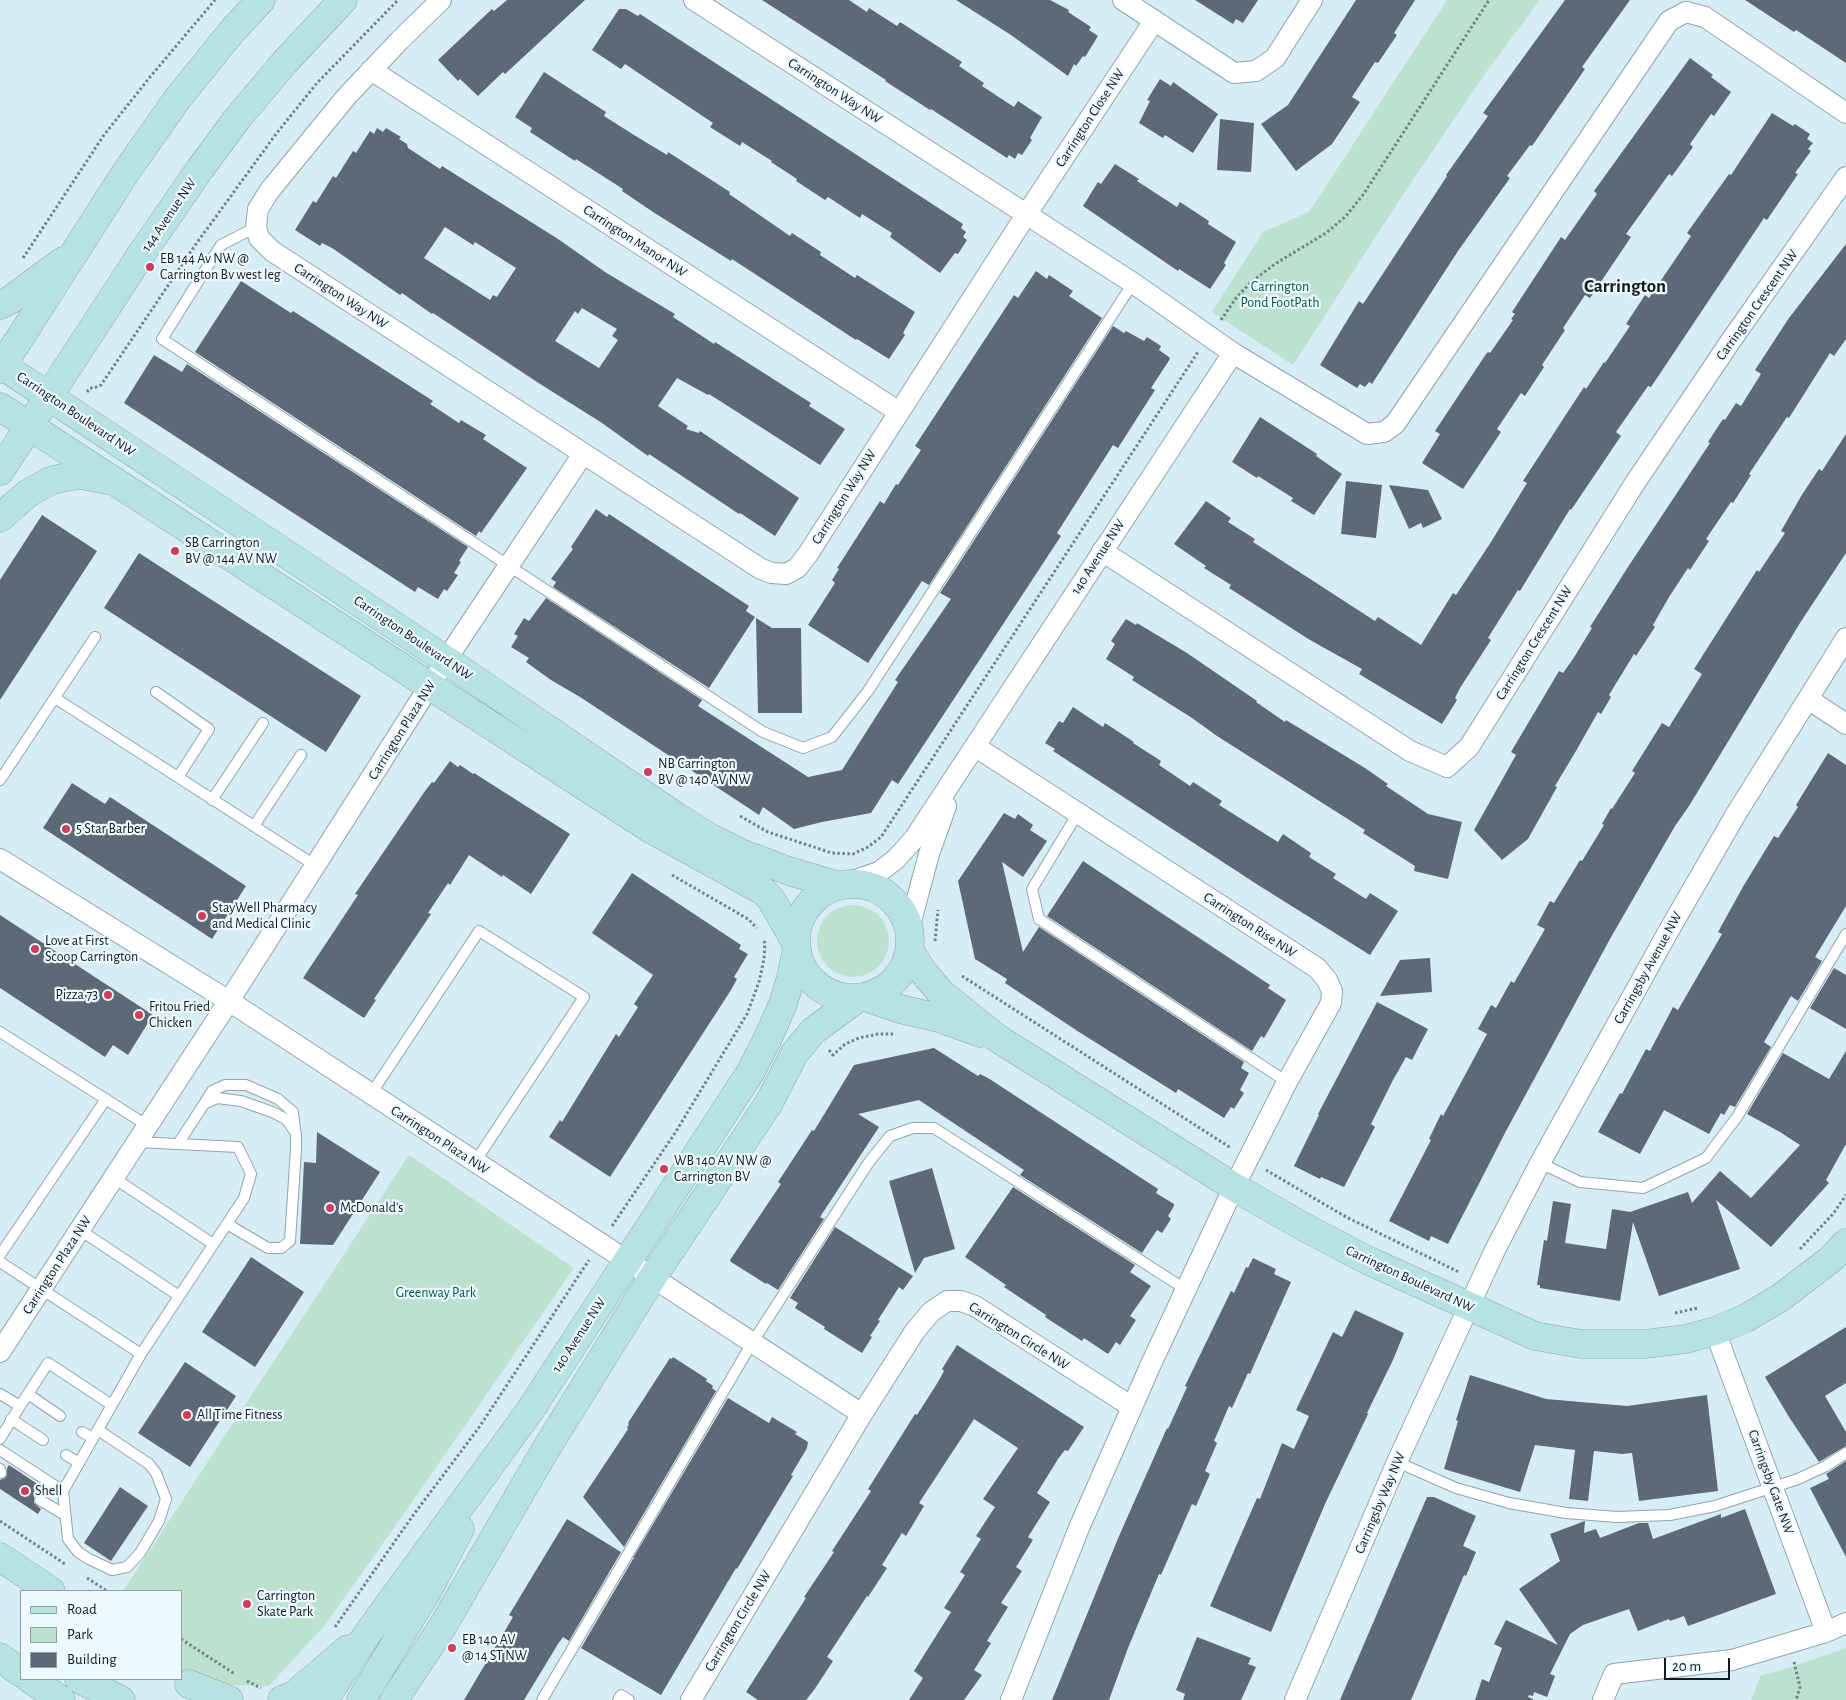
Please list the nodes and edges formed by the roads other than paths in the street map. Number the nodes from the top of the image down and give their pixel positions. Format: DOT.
graph roads {
  1 [pos="261,0"];
  2 [pos="343,0"];
  3 [pos="441,0"];
  4 [pos="694,0"];
  5 [pos="1123,0"];
  6 [pos="1312,0"];
  7 [pos="1154,20"];
  8 [pos="371,70"];
  9 [pos="1846,113"];
  10 [pos="1846,177"];
  11 [pos="1026,215"];
  12 [pos="256,227"];
  13 [pos="78,249"];
  14 [pos="1133,283"];
  15 [pos="0,305"];
  16 [pos="1233,353"];
  17 [pos="1,366"];
  18 [pos="49,396"];
  19 [pos="0,407"];
  20 [pos="899,412"];
  21 [pos="29,426"];
  22 [pos="583,454"];
  23 [pos="0,471"];
  24 [pos="115,482"];
  25 [pos="0,518"];
  26 [pos="1102,551"];
  27 [pos="509,566"];
  28 [pos="95,637"];
  29 [pos="1846,638"];
  30 [pos="446,660"];
  31 [pos="430,686"];
  32 [pos="156,692"];
  33 [pos="54,698"];
  34 [pos="1808,699"];
  35 [pos="263,723"];
  36 [pos="1846,724"];
  37 [pos="301,755"];
  38 [pos="970,755"];
  39 [pos="178,777"];
  40 [pos="0,780"];
  41 [pos="212,800"];
  42 [pos="1078,813"];
  43 [pos="254,826"];
  44 [pos="0,858"];
  45 [pos="316,866"];
  46 [pos="841,885"];
  47 [pos="1846,934"];
  48 [pos="918,941"];
  49 [pos="796,946"];
  50 [pos="861,998"];
  51 [pos="229,1001"];
  52 [pos="0,1032"];
  53 [pos="997,1038"];
  54 [pos="1288,1082"];
  55 [pos="371,1094"];
  56 [pos="106,1099"];
  57 [pos="204,1104"];
  58 [pos="296,1133"];
  59 [pos="142,1134"];
  60 [pos="178,1144"];
  61 [pos="475,1162"];
  62 [pos="1540,1163"];
  63 [pos="114,1178"];
  64 [pos="1234,1187"];
  65 [pos="227,1224"];
  66 [pos="80,1230"];
  67 [pos="1846,1243"];
  68 [pos="214,1244"];
  69 [pos="0,1255"];
  70 [pos="0,1262"];
  71 [pos="627,1262"];
  72 [pos="652,1278"];
  73 [pos="42,1288"];
  74 [pos="1185,1290"];
  75 [pos="179,1296"];
  76 [pos="1467,1306"];
  77 [pos="1715,1331"];
  78 [pos="752,1343"];
  79 [pos="0,1352"];
  80 [pos="141,1354"];
  81 [pos="0,1394"];
  82 [pos="28,1394"];
  83 [pos="112,1405"];
  84 [pos="20,1406"];
  85 [pos="1132,1407"];
  86 [pos="862,1414"];
  87 [pos="60,1416"];
  88 [pos="11,1419"];
  89 [pos="82,1432"];
  90 [pos="95,1434"];
  91 [pos="0,1439"];
  92 [pos="44,1440"];
  93 [pos="0,1450"];
  94 [pos="1846,1453"];
  95 [pos="66,1455"];
  96 [pos="497,1456"];
  97 [pos="1397,1462"];
  98 [pos="79,1463"];
  99 [pos="1773,1488"];
  100 [pos="63,1491"];
  101 [pos="40,1500"];
  102 [pos="65,1515"];
  103 [pos="0,1557"];
  104 [pos="50,1590"];
  105 [pos="1846,1624"];
  106 [pos="1826,1632"];
  107 [pos="368,1633"];
  108 [pos="0,1638"];
  109 [pos="20,1648"];
  110 [pos="0,1657"];
  111 [pos="20,1672"];
  112 [pos="31,1680"];
  113 [pos="81,1680"];
  114 [pos="185,1681"];
  115 [pos="238,1686"];
  116 [pos="275,1693"];
  117 [pos="61,1700"];
  118 [pos="121,1700"];
  119 [pos="211,1700"];
  120 [pos="324,1700"];
  121 [pos="361,1700"];
  122 [pos="394,1700"];
  123 [pos="542,1700"];
  124 [pos="618,1700"];
  125 [pos="630,1700"];
  126 [pos="690,1700"];
  127 [pos="1011,1700"];
  128 [pos="1295,1700"];
  129 [pos="1603,1700"];
  1 -- 13 [label="street"];
  2 -- 18 [label="street, 144 Avenue NW"];
  3 -- 8 [label="street"];
  4 -- 11 [label="street, Carrington Way NW"];
  5 -- 7 [label="street"];
  6 -- 7 [label="street"];
  7 -- 11 [label="street, Carrington Close NW"];
  8 -- 12 [label="street"];
  8 -- 20 [label="street, Carrington Manor NW"];
  9 -- 16 [label="street"];
  10 -- 26 [label="street, Carrington Crescent NW"];
  11 -- 14 [label="street, Carrington Way NW"];
  11 -- 20 [label="street, Carrington Way NW"];
  12 -- 22 [label="street, Carrington Way NW"];
  12 -- 27 [label="lane"];
  13 -- 15 [label="street"];
  13 -- 17 [label="street"];
  14 -- 16 [label="street, Carrington Way NW"];
  14 -- 27 [label="lane"];
  16 -- 26 [label="street, 140 Avenue NW"];
  17 -- 18 [label="street, Carrington Boulevard NW"];
  18 -- 21 [label="street, 144 Avenue NW"];
  18 -- 30 [label="street, Carrington Boulevard NW"];
  19 -- 21 [label="street"];
  20 -- 22 [label="street, Carrington Way NW"];
  21 -- 23 [label="street, 144 Avenue NW"];
  21 -- 24 [label="street"];
  22 -- 27 [label="street"];
  24 -- 25 [label="street"];
  24 -- 31 [label="street"];
  26 -- 38 [label="street, 140 Avenue NW"];
  27 -- 30 [label="street"];
  28 -- 33 [label="lane"];
  29 -- 34 [label="street, Carringsby Avenue NW"];
  30 -- 31 [label="street, Carrington Plaza NW"];
  30 -- 46 [label="street, Carrington Boulevard NW"];
  31 -- 45 [label="street, Carrington Plaza NW"];
  31 -- 49 [label="street"];
  32 -- 39 [label="lane"];
  33 -- 39 [label="lane"];
  33 -- 40 [label="lane"];
  34 -- 36 [label="street"];
  34 -- 62 [label="street, Carringsby Avenue NW"];
  35 -- 41 [label="lane"];
  37 -- 43 [label="lane"];
  38 -- 42 [label="street, Carrington Rise NW"];
  38 -- 46 [label="street, 140 Avenue NW"];
  38 -- 48 [label="street, 140 Avenue NW"];
  39 -- 41 [label="lane"];
  41 -- 43 [label="lane"];
  42 -- 54 [label="street, Carrington Rise NW"];
  42 -- 54 [label="lane"];
  43 -- 45 [label="lane"];
  44 -- 51 [label="street"];
  45 -- 51 [label="street, Carrington Plaza NW"];
  46 -- 48 [label="street"];
  46 -- 49 [label="street, 140 Avenue NW"];
  47 -- 62 [label="lane"];
  48 -- 50 [label="street, 140 Avenue NW"];
  48 -- 53 [label="street, Carrington Boulevard NW"];
  49 -- 50 [label="street"];
  49 -- 71 [label="street, 140 Avenue NW"];
  50 -- 53 [label="street, Carrington Boulevard NW"];
  50 -- 72 [label="street, 140 Avenue NW"];
  51 -- 55 [label="street, Carrington Plaza NW"];
  51 -- 59 [label="street, Carrington Plaza NW"];
  52 -- 56 [label="lane"];
  53 -- 64 [label="street, Carrington Boulevard NW"];
  54 -- 64 [label="street, Carrington Rise NW"];
  55 -- 61 [label="street, Carrington Plaza NW"];
  55 -- 61 [label="lane"];
  56 -- 59 [label="lane"];
  56 -- 69 [label="lane"];
  57 -- 58 [label="lane"];
  57 -- 58 [label="lane"];
  57 -- 60 [label="lane"];
  58 -- 65 [label="lane"];
  59 -- 60 [label="lane"];
  59 -- 63 [label="street, Carrington Plaza NW"];
  60 -- 65 [label="lane"];
  61 -- 71 [label="street, Carrington Plaza NW"];
  62 -- 76 [label="street, Carringsby Avenue NW"];
  63 -- 66 [label="street, Carrington Plaza NW"];
  63 -- 68 [label="lane"];
  64 -- 74 [label="street"];
  64 -- 76 [label="street, Carrington Boulevard NW"];
  65 -- 68 [label="lane"];
  66 -- 73 [label="street, Carrington Plaza NW"];
  66 -- 75 [label="lane"];
  67 -- 77 [label="street, Carrington Boulevard NW"];
  68 -- 75 [label="lane"];
  70 -- 73 [label="lane"];
  71 -- 72 [label="street, Carrington Plaza NW"];
  71 -- 96 [label="street, 140 Avenue NW"];
  72 -- 78 [label="street"];
  72 -- 122 [label="street, 140 Avenue NW"];
  73 -- 79 [label="street, Carrington Plaza NW"];
  73 -- 80 [label="lane"];
  74 -- 78 [label="lane"];
  74 -- 85 [label="street"];
  75 -- 80 [label="lane"];
  76 -- 77 [label="street, Carrington Boulevard NW"];
  76 -- 97 [label="street, Carringsby Way NW"];
  77 -- 99 [label="street, Carringsby Gate NW"];
  78 -- 86 [label="street"];
  78 -- 123 [label="lane"];
  80 -- 83 [label="lane"];
  81 -- 84 [label="lane"];
  82 -- 83 [label="lane"];
  82 -- 84 [label="lane"];
  82 -- 87 [label="lane"];
  83 -- 90 [label="lane"];
  84 -- 88 [label="lane"];
  85 -- 86 [label="street, Carrington Circle NW"];
  85 -- 127 [label="street"];
  86 -- 126 [label="street, Carrington Circle NW"];
  88 -- 91 [label="lane"];
  88 -- 92 [label="lane"];
  89 -- 90 [label="lane"];
  90 -- 98 [label="lane"];
  90 -- 102 [label="lane"];
  93 -- 100 [label="lane"];
  94 -- 99 [label="lane"];
  95 -- 98 [label="lane"];
  96 -- 107 [label="street, 140 Avenue NW"];
  96 -- 121 [label="street"];
  97 -- 99 [label="lane"];
  97 -- 128 [label="street, Carringsby Way NW"];
  98 -- 100 [label="lane"];
  99 -- 106 [label="street, Carringsby Gate NW"];
  100 -- 102 [label="lane"];
  101 -- 102 [label="lane"];
  103 -- 104 [label="street"];
  105 -- 106 [label="street"];
  106 -- 129 [label="street"];
  107 -- 116 [label="street"];
  107 -- 120 [label="street, 140 Avenue NW"];
  108 -- 109 [label="street"];
  110 -- 111 [label="street"];
  112 -- 117 [label="street"];
  113 -- 118 [label="street"];
  114 -- 115 [label="street"];
  114 -- 119 [label="street"];
  124 -- 125 [label="lane"];
}
